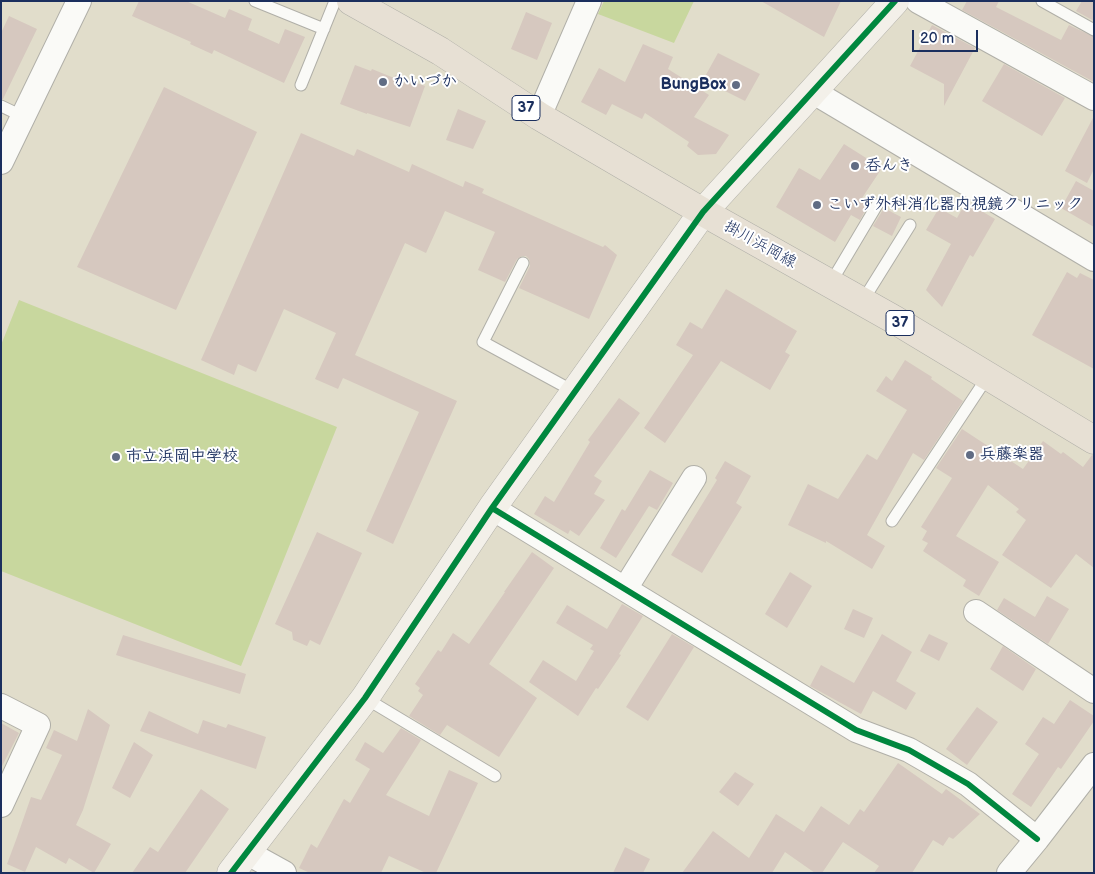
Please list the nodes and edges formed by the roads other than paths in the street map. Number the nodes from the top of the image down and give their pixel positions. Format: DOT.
graph roads {
  1 [pos="79,1"];
  2 [pos="255,1"];
  3 [pos="335,1"];
  4 [pos="351,1"];
  5 [pos="589,1"];
  6 [pos="895,1"];
  7 [pos="918,1"];
  8 [pos="1042,1"];
  9 [pos="324,29"];
  10 [pos="1094,30"];
  11 [pos="301,85"];
  12 [pos="812,91"];
  13 [pos="1094,98"];
  14 [pos="1,106"];
  15 [pos="22,116"];
  16 [pos="539,116"];
  17 [pos="1,162"];
  18 [pos="877,205"];
  19 [pos="703,212"];
  20 [pos="910,225"];
  21 [pos="1094,259"];
  22 [pos="523,263"];
  23 [pos="830,284"];
  24 [pos="862,302"];
  25 [pos="988,376"];
  26 [pos="575,392"];
  27 [pos="1094,440"];
  28 [pos="694,478"];
  29 [pos="492,508"];
  30 [pos="892,521"];
  31 [pos="625,589"];
  32 [pos="976,612"];
  33 [pos="1094,691"];
  34 [pos="365,698"];
  35 [pos="1,706"];
  36 [pos="1094,765"];
  37 [pos="495,776"];
  38 [pos="1,805"];
  39 [pos="1037,839"];
  40 [pos="239,862"];
  41 [pos="284,873"];
  42 [pos="1009,873"];
  1 -- 15 [label="street"];
  2 -- 9 [label="lane"];
  3 -- 9 [label="lane"];
  4 -- 16 [label="main road, 掛川浜岡線 / 37"];
  5 -- 16 [label="street"];
  6 -- 12 [label="street"];
  7 -- 13 [label="street"];
  8 -- 10 [label="lane"];
  9 -- 11 [label="lane"];
  12 -- 19 [label="street"];
  12 -- 21 [label="street"];
  14 -- 15 [label="lane"];
  15 -- 17 [label="street"];
  16 -- 19 [label="main road, 掛川浜岡線 / 37"];
  18 -- 23 [label="lane"];
  19 -- 23 [label="main road, 掛川浜岡線 / 37"];
  19 -- 26 [label="street"];
  20 -- 24 [label="lane"];
  22 -- 26 [label="lane"];
  23 -- 24 [label="main road, 掛川浜岡線 / 37"];
  24 -- 25 [label="main road, 掛川浜岡線 / 37"];
  25 -- 27 [label="main road, 掛川浜岡線 / 37"];
  25 -- 30 [label="lane"];
  26 -- 29 [label="street"];
  28 -- 31 [label="street"];
  29 -- 31 [label="street"];
  29 -- 34 [label="street"];
  31 -- 39 [label="street"];
  32 -- 33 [label="street"];
  34 -- 37 [label="lane"];
  34 -- 40 [label="street"];
  35 -- 38 [label="street"];
  36 -- 39 [label="street"];
  39 -- 42 [label="street"];
  40 -- 41 [label="street"];
}
